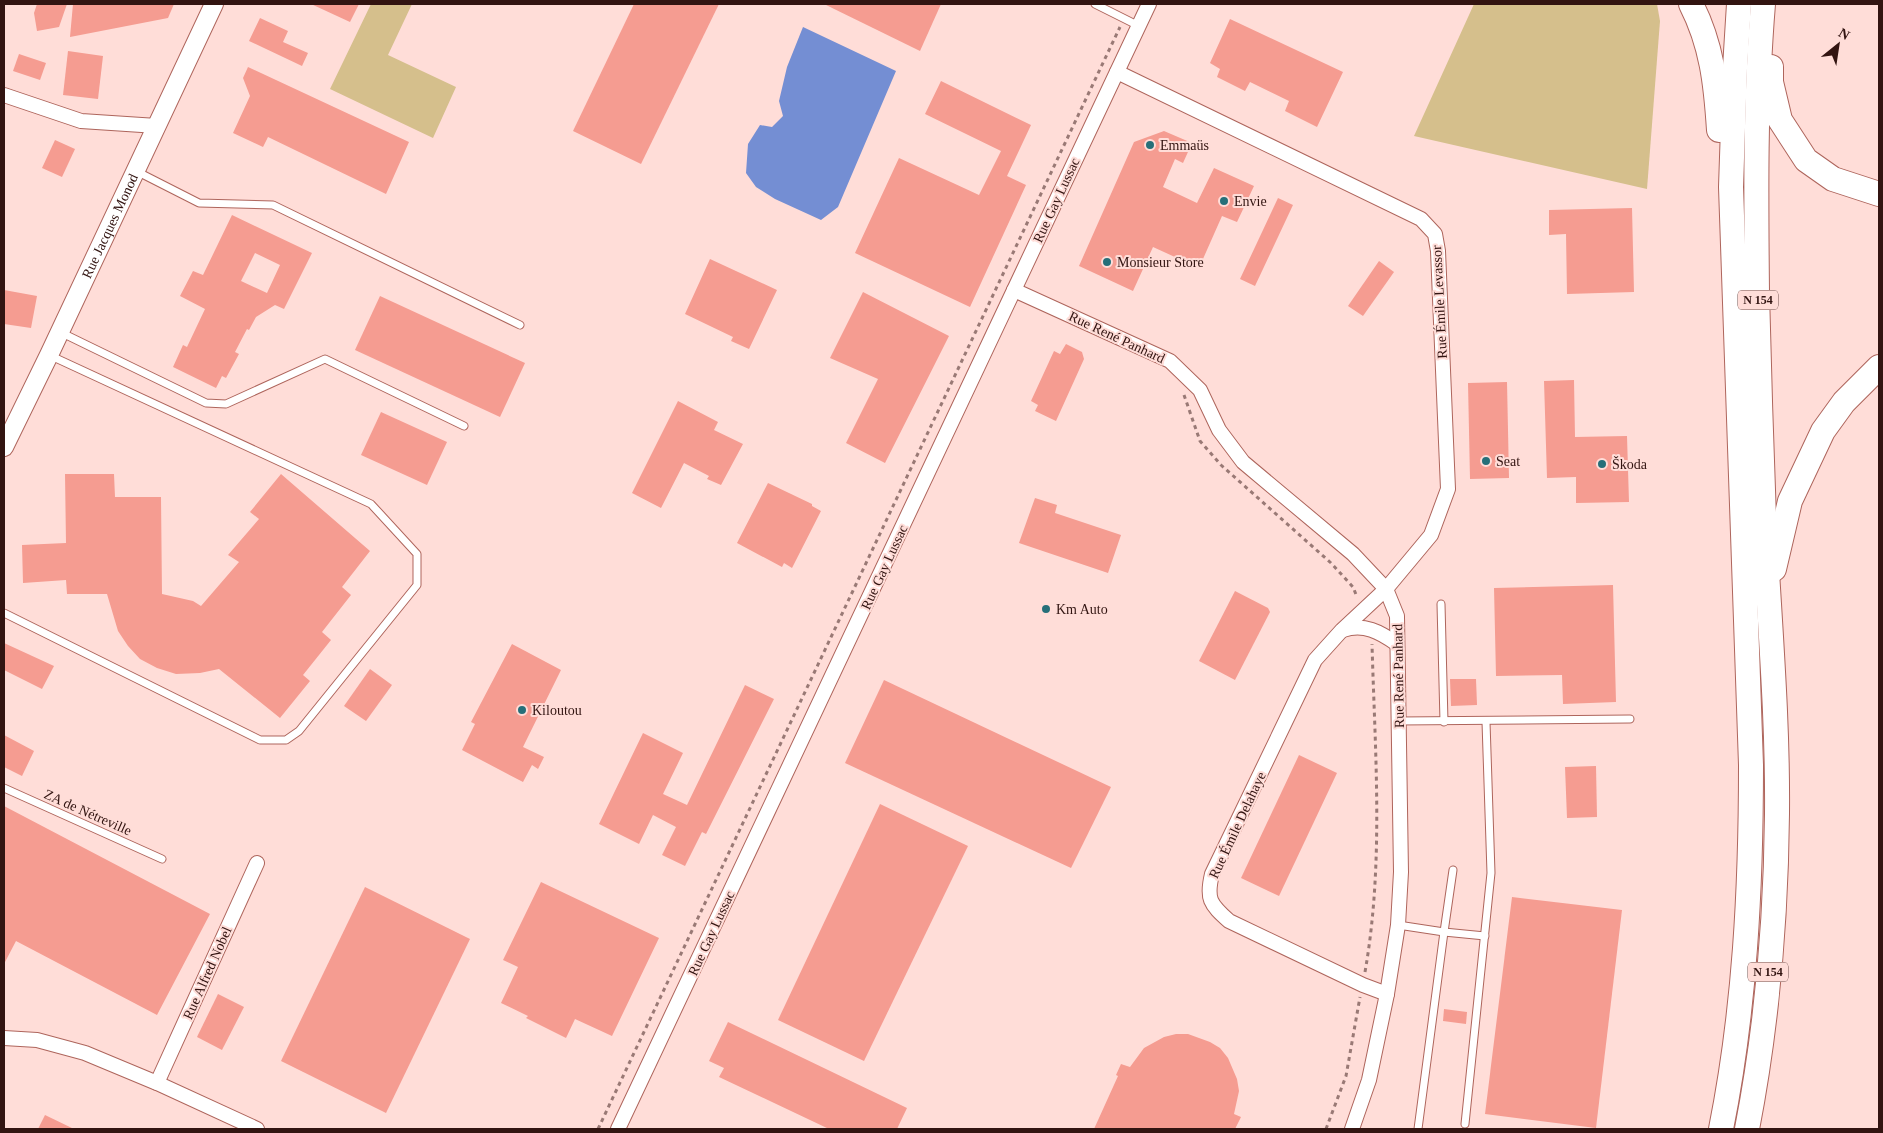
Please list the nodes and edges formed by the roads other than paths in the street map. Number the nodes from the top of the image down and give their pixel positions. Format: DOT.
graph roads {
  1 [pos="214,4"];
  2 [pos="1094,4"];
  3 [pos="1149,4"];
  4 [pos="1691,4"];
  5 [pos="1739,4"];
  6 [pos="1763,4"];
  7 [pos="1769,4"];
  8 [pos="1139,26"];
  9 [pos="1117,72"];
  10 [pos="4,94"];
  11 [pos="156,126"];
  12 [pos="135,171"];
  13 [pos="1731,187"];
  14 [pos="1879,194"];
  15 [pos="1014,290"];
  16 [pos="520,324"];
  17 [pos="60,332"];
  18 [pos="49,355"];
  19 [pos="1879,367"];
  20 [pos="464,426"];
  21 [pos="4,447"];
  22 [pos="1386,589"];
  23 [pos="1768,595"];
  24 [pos="1441,604"];
  25 [pos="4,613"];
  26 [pos="1342,630"];
  27 [pos="1397,644"];
  28 [pos="1630,719"];
  29 [pos="1399,722"];
  30 [pos="1444,722"];
  31 [pos="1486,722"];
  32 [pos="4,788"];
  33 [pos="162,859"];
  34 [pos="257,863"];
  35 [pos="1453,870"];
  36 [pos="1398,925"];
  37 [pos="1444,932"];
  38 [pos="1485,936"];
  39 [pos="1387,994"];
  40 [pos="4,1038"];
  41 [pos="157,1083"];
  42 [pos="1464,1124"];
  43 [pos="257,1129"];
  44 [pos="618,1129"];
  45 [pos="1352,1129"];
  46 [pos="1418,1129"];
  47 [pos="1722,1129"];
  48 [pos="1747,1129"];
  1 -- 11 [label="street, Rue Jacques Monod"];
  2 -- 8 [label="lane"];
  3 -- 8 [label="street, Rue Gay Lussac"];
  4 -- 13 [label="highway"];
  5 -- 13 [label="highway, N 154"];
  6 -- 23 [label="highway, N 154"];
  7 -- 14 [label="highway"];
  8 -- 9 [label="street, Rue Gay Lussac"];
  9 -- 15 [label="street, Rue Gay Lussac"];
  9 -- 22 [label="street, Rue Émile Levassor"];
  10 -- 11 [label="street"];
  11 -- 12 [label="street, Rue Jacques Monod"];
  12 -- 16 [label="lane"];
  12 -- 17 [label="street, Rue Jacques Monod"];
  13 -- 47 [label="highway, N 154"];
  15 -- 22 [label="street, Rue René Panhard"];
  15 -- 44 [label="street, Rue Gay Lussac"];
  17 -- 18 [label="street, Rue Jacques Monod"];
  17 -- 20 [label="lane"];
  18 -- 21 [label="street, Rue Jacques Monod"];
  18 -- 25 [label="lane"];
  19 -- 23 [label="highway"];
  22 -- 26 [label="street, Rue Émile Delahaye"];
  22 -- 27 [label="street, Rue René Panhard"];
  23 -- 48 [label="highway, N 154"];
  24 -- 30 [label="lane"];
  26 -- 27 [label="street"];
  26 -- 39 [label="street, Rue Émile Delahaye"];
  27 -- 29 [label="street, Rue René Panhard"];
  28 -- 31 [label="lane"];
  29 -- 30 [label="lane"];
  29 -- 36 [label="street, Rue René Panhard"];
  30 -- 31 [label="lane"];
  31 -- 38 [label="lane"];
  32 -- 33 [label="lane, ZA de Nétreville"];
  34 -- 41 [label="street, Rue Alfred Nobel"];
  35 -- 37 [label="lane"];
  36 -- 37 [label="lane"];
  36 -- 39 [label="street, Rue René Panhard"];
  37 -- 38 [label="lane"];
  37 -- 46 [label="lane"];
  38 -- 42 [label="lane"];
  39 -- 45 [label="street, Rue René Panhard"];
  40 -- 41 [label="street"];
  41 -- 43 [label="street"];
}
